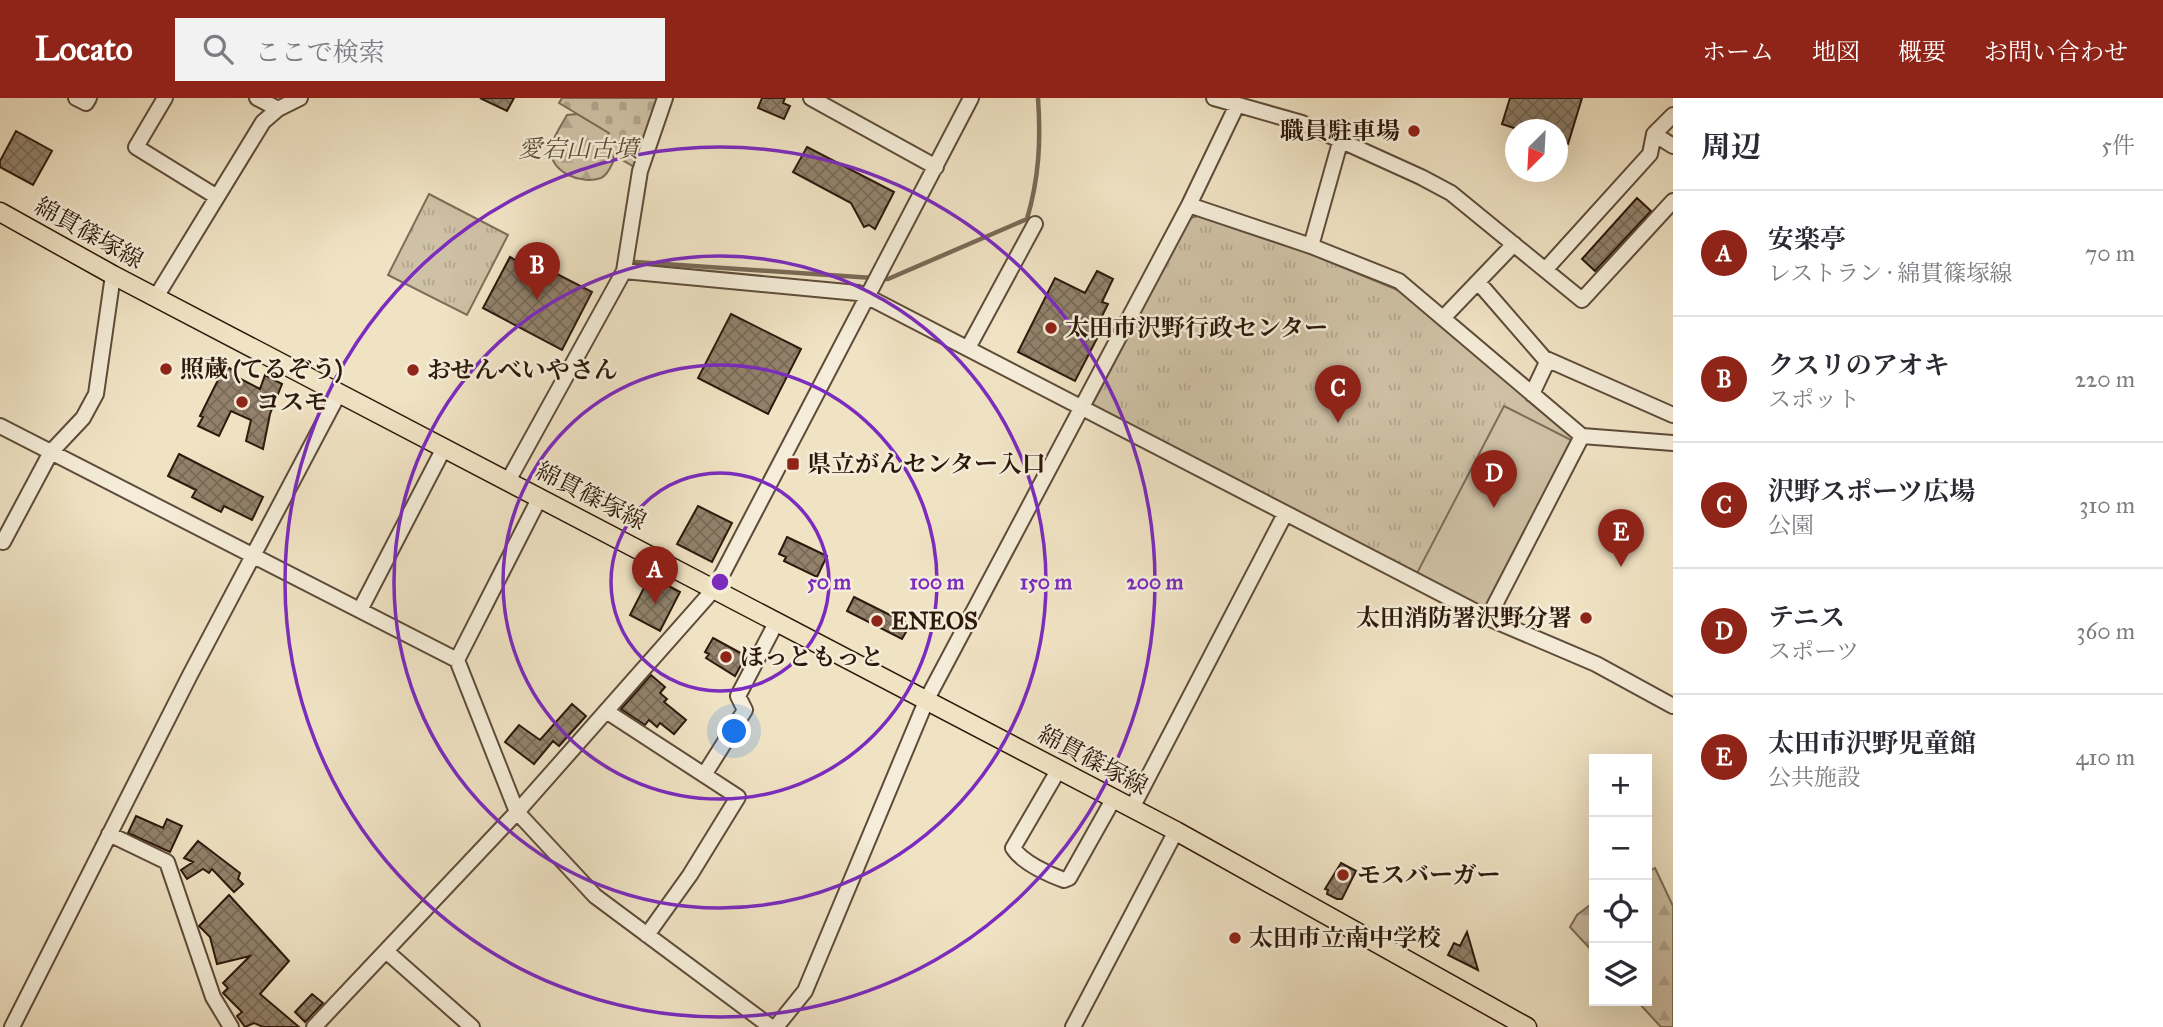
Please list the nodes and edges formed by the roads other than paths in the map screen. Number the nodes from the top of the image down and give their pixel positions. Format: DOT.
graph roads {
  1 [pos="76,98"];
  2 [pos="89,98"];
  3 [pos="165,98"];
  4 [pos="257,98"];
  5 [pos="300,98"];
  6 [pos="665,98"];
  7 [pos="811,98"];
  8 [pos="971,98"];
  9 [pos="1214,98"];
  10 [pos="1237,105"];
  11 [pos="278,108"];
  12 [pos="1673,115"];
  13 [pos="1654,134"];
  14 [pos="1341,139"];
  15 [pos="1673,146"];
  16 [pos="936,167"];
  17 [pos="217,197"];
  18 [pos="1673,201"];
  19 [pos="1189,205"];
  20 [pos="0,212"];
  21 [pos="1035,224"];
  22 [pos="1514,244"];
  23 [pos="1311,246"];
  24 [pos="1545,270"];
  25 [pos="624,271"];
  26 [pos="113,275"];
  27 [pos="1478,282"];
  28 [pos="156,297"];
  29 [pos="868,297"];
  30 [pos="1444,317"];
  31 [pos="968,348"];
  32 [pos="1548,360"];
  33 [pos="339,393"];
  34 [pos="1532,394"];
  35 [pos="1082,407"];
  36 [pos="1673,415"];
  37 [pos="0,426"];
  38 [pos="1582,436"];
  39 [pos="1673,443"];
  40 [pos="444,447"];
  41 [pos="51,452"];
  42 [pos="508,481"];
  43 [pos="541,497"];
  44 [pos="1285,514"];
  45 [pos="0,541"];
  46 [pos="254,556"];
  47 [pos="715,588"];
  48 [pos="360,610"];
  49 [pos="1488,618"];
  50 [pos="777,621"];
  51 [pos="457,660"];
  52 [pos="927,699"];
  53 [pos="1673,706"];
  54 [pos="606,711"];
  55 [pos="1059,769"];
  56 [pos="704,775"];
  57 [pos="1114,798"];
  58 [pos="1132,808"];
  59 [pos="517,811"];
  60 [pos="1175,831"];
  61 [pos="109,834"];
  62 [pos="647,935"];
  63 [pos="386,951"];
  64 [pos="12,1027"];
  65 [pos="231,1027"];
  66 [pos="314,1027"];
  67 [pos="472,1027"];
  68 [pos="771,1027"];
  69 [pos="776,1027"];
  70 [pos="1073,1027"];
  71 [pos="1527,1027"];
  1 -- 2 [label="street"];
  3 -- 17 [label="street"];
  4 -- 11 [label="street"];
  5 -- 11 [label="street"];
  6 -- 25 [label="street"];
  7 -- 16 [label="street"];
  8 -- 16 [label="street"];
  9 -- 10 [label="street"];
  10 -- 14 [label="street"];
  10 -- 19 [label="street"];
  11 -- 17 [label="street"];
  12 -- 13 [label="street"];
  13 -- 15 [label="street"];
  13 -- 24 [label="street"];
  14 -- 22 [label="street"];
  14 -- 23 [label="street"];
  16 -- 29 [label="street"];
  17 -- 28 [label="street"];
  18 -- 24 [label="street"];
  19 -- 23 [label="street"];
  19 -- 35 [label="street"];
  20 -- 26 [label="main road, 綿貫篠塚線"];
  21 -- 31 [label="street"];
  22 -- 24 [label="street"];
  22 -- 27 [label="street"];
  23 -- 30 [label="street"];
  25 -- 29 [label="street"];
  25 -- 42 [label="street"];
  26 -- 28 [label="main road, 綿貫篠塚線"];
  26 -- 41 [label="street"];
  27 -- 30 [label="street"];
  27 -- 32 [label="street"];
  28 -- 33 [label="main road, 綿貫篠塚線"];
  29 -- 31 [label="street"];
  29 -- 47 [label="street"];
  30 -- 34 [label="street"];
  31 -- 35 [label="street"];
  32 -- 34 [label="street"];
  32 -- 36 [label="street"];
  33 -- 40 [label="main road, 綿貫篠塚線"];
  33 -- 46 [label="street"];
  34 -- 38 [label="street"];
  35 -- 44 [label="street"];
  35 -- 52 [label="street"];
  37 -- 41 [label="street"];
  38 -- 39 [label="street"];
  38 -- 49 [label="street"];
  40 -- 42 [label="main road, 綿貫篠塚線"];
  40 -- 48 [label="street"];
  41 -- 45 [label="street"];
  41 -- 46 [label="street"];
  42 -- 43 [label="main road, 綿貫篠塚線"];
  43 -- 47 [label="main road, 綿貫篠塚線"];
  43 -- 51 [label="street"];
  44 -- 49 [label="street"];
  44 -- 58 [label="street"];
  46 -- 48 [label="street"];
  46 -- 61 [label="street"];
  47 -- 50 [label="main road, 綿貫篠塚線"];
  47 -- 54 [label="street"];
  48 -- 51 [label="street"];
  49 -- 53 [label="street"];
  50 -- 52 [label="main road, 綿貫篠塚線"];
  50 -- 56 [label="street"];
  51 -- 59 [label="street"];
  52 -- 55 [label="main road, 綿貫篠塚線"];
  52 -- 69 [label="street"];
  54 -- 56 [label="street"];
  54 -- 59 [label="street"];
  55 -- 57 [label="main road, 綿貫篠塚線"];
  55 -- 57 [label="street"];
  56 -- 62 [label="street"];
  57 -- 58 [label="main road, 綿貫篠塚線"];
  58 -- 60 [label="main road, 綿貫篠塚線"];
  59 -- 62 [label="street"];
  59 -- 63 [label="street"];
  60 -- 70 [label="street"];
  60 -- 71 [label="main road, 綿貫篠塚線"];
  61 -- 64 [label="street"];
  61 -- 65 [label="street"];
  62 -- 68 [label="street"];
  63 -- 66 [label="street"];
  63 -- 67 [label="street"];
}
